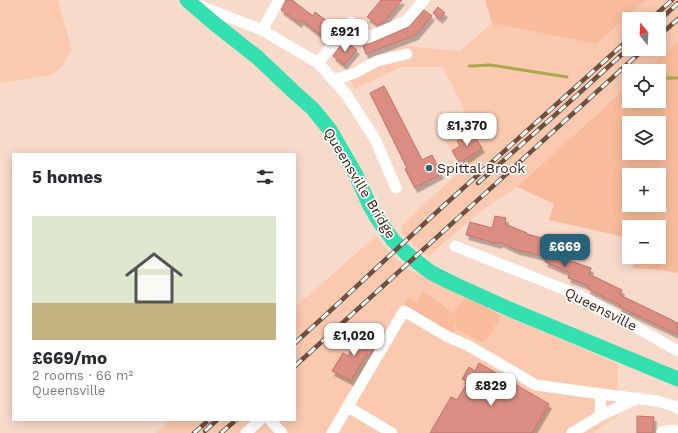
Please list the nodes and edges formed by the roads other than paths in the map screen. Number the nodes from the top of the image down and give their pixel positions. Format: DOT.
graph roads {
  1 [pos="279,0"];
  2 [pos="424,0"];
  3 [pos="188,1"];
  4 [pos="262,30"];
  5 [pos="407,54"];
  6 [pos="318,63"];
  7 [pos="333,80"];
  8 [pos="396,188"];
  9 [pos="455,246"];
  10 [pos="678,351"];
  11 [pos="678,379"];
  12 [pos="601,394"];
  13 [pos="638,398"];
  14 [pos="348,407"];
  15 [pos="678,409"];
  16 [pos="600,416"];
  17 [pos="259,421"];
  18 [pos="271,421"];
  19 [pos="662,432"];
  20 [pos="246,433"];
  21 [pos="282,433"];
  22 [pos="332,433"];
  23 [pos="392,433"];
  24 [pos="572,433"];
  25 [pos="677,433"];
  1 -- 4 [label="street"];
  2 -- 6 [label="street"];
  3 -- 4 [label="street"];
  3 -- 11 [label="highway, Queensville Bridge"];
  4 -- 6 [label="street"];
  5 -- 7 [label="street"];
  6 -- 7 [label="street"];
  7 -- 8 [label="street"];
  9 -- 10 [label="street, Queensville"];
  12 -- 13 [label="street"];
  12 -- 14 [label="street"];
  12 -- 16 [label="street"];
  13 -- 15 [label="street"];
  13 -- 16 [label="street"];
  14 -- 22 [label="street"];
  14 -- 23 [label="street"];
  16 -- 24 [label="street"];
  17 -- 20 [label="street"];
  18 -- 21 [label="street"];
  19 -- 25 [label="street"];
}
